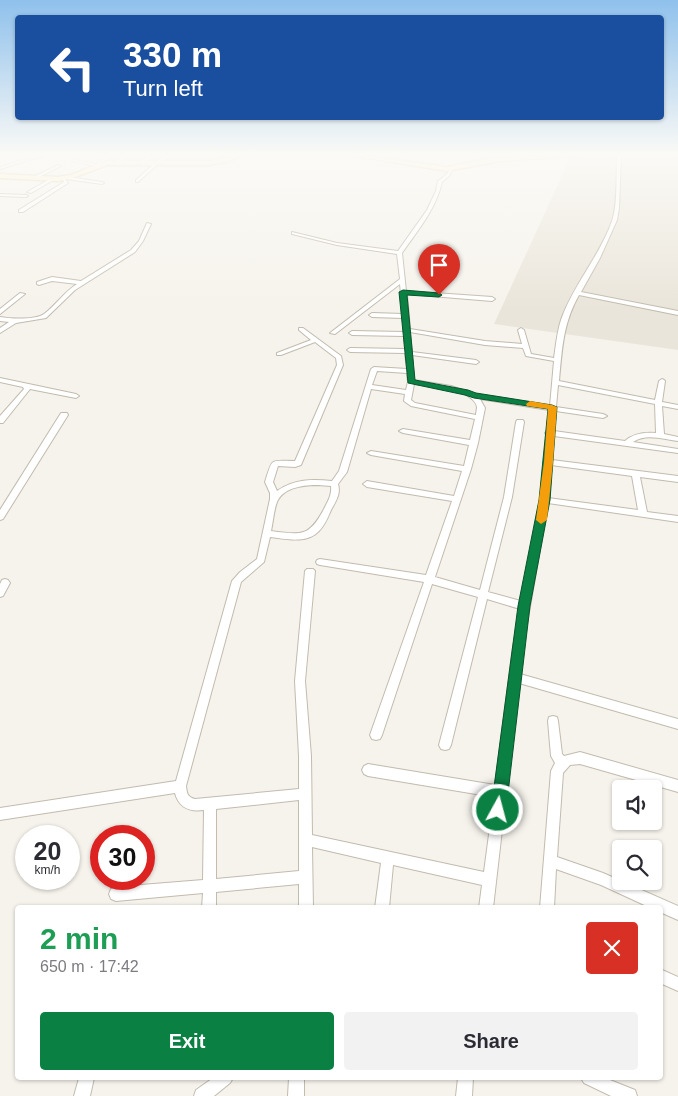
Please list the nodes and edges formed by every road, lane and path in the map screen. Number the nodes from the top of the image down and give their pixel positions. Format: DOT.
graph roads {
  1 [pos="27,207"];
  2 [pos="430,207"];
  3 [pos="617,207"];
  4 [pos="21,211"];
  5 [pos="149,224"];
  6 [pos="294,233"];
  7 [pos="399,253"];
  8 [pos="402,280"];
  9 [pos="38,283"];
  10 [pos="82,283"];
  11 [pos="403,292"];
  12 [pos="578,293"];
  13 [pos="22,294"];
  14 [pos="492,299"];
  15 [pos="0,312"];
  16 [pos="678,313"];
  17 [pos="372,315"];
  18 [pos="405,316"];
  19 [pos="0,318"];
  20 [pos="14,321"];
  21 [pos="301,329"];
  22 [pos="521,330"];
  23 [pos="0,331"];
  24 [pos="407,332"];
  25 [pos="333,333"];
  26 [pos="352,333"];
  27 [pos="316,340"];
  28 [pos="525,346"];
  29 [pos="350,350"];
  30 [pos="408,352"];
  31 [pos="279,354"];
  32 [pos="557,360"];
  33 [pos="476,362"];
  34 [pos="410,370"];
  35 [pos="0,380"];
  36 [pos="662,381"];
  37 [pos="411,382"];
  38 [pos="555,382"];
  39 [pos="26,386"];
  40 [pos="370,387"];
  41 [pos="409,392"];
  42 [pos="76,396"];
  43 [pos="474,396"];
  44 [pos="658,403"];
  45 [pos="552,407"];
  46 [pos="678,407"];
  47 [pos="64,415"];
  48 [pos="603,416"];
  49 [pos="480,418"];
  50 [pos="0,422"];
  51 [pos="520,422"];
  52 [pos="403,431"];
  53 [pos="550,433"];
  54 [pos="660,436"];
  55 [pos="678,439"];
  56 [pos="474,443"];
  57 [pos="627,444"];
  58 [pos="678,451"];
  59 [pos="371,453"];
  60 [pos="548,462"];
  61 [pos="467,468"];
  62 [pos="636,474"];
  63 [pos="678,479"];
  64 [pos="334,484"];
  65 [pos="367,484"];
  66 [pos="274,499"];
  67 [pos="456,499"];
  68 [pos="544,500"];
  69 [pos="643,514"];
  70 [pos="0,517"];
  71 [pos="678,518"];
  72 [pos="267,534"];
  73 [pos="320,562"];
  74 [pos="310,571"];
  75 [pos="429,579"];
  76 [pos="5,583"];
  77 [pos="0,593"];
  78 [pos="482,594"];
  79 [pos="524,606"];
  80 [pos="514,677"];
  81 [pos="553,721"];
  82 [pos="678,724"];
  83 [pos="376,735"];
  84 [pos="445,745"];
  85 [pos="562,763"];
  86 [pos="368,770"];
  87 [pos="180,786"];
  88 [pos="678,786"];
  89 [pos="501,792"];
  90 [pos="306,794"];
  91 [pos="210,803"];
  92 [pos="0,814"];
  93 [pos="306,840"];
  94 [pos="388,858"];
  95 [pos="551,861"];
  96 [pos="306,877"];
  97 [pos="489,880"];
  98 [pos="209,886"];
  99 [pos="116,894"];
  100 [pos="209,905"];
  101 [pos="306,905"];
  102 [pos="382,905"];
  103 [pos="486,905"];
  104 [pos="547,905"];
  105 [pos="661,905"];
  106 [pos="663,906"];
  107 [pos="678,913"];
  108 [pos="663,977"];
  109 [pos="678,984"];
  110 [pos="86,1080"];
  111 [pos="222,1080"];
  112 [pos="298,1080"];
  113 [pos="466,1080"];
  114 [pos="593,1080"];
  115 [pos="82,1096"];
  116 [pos="202,1096"];
  117 [pos="296,1096"];
  118 [pos="464,1096"];
  119 [pos="629,1096"];
  1 -- 4 [label="street"];
  2 -- 7 [label="street"];
  3 -- 12 [label="street"];
  5 -- 10 [label="street"];
  6 -- 7 [label="street"];
  7 -- 8 [label="street"];
  8 -- 11 [label="street"];
  8 -- 25 [label="street"];
  9 -- 10 [label="street"];
  10 -- 20 [label="street"];
  11 -- 14 [label="street"];
  11 -- 18 [label="street"];
  12 -- 16 [label="street"];
  12 -- 32 [label="street"];
  13 -- 15 [label="street"];
  17 -- 18 [label="street"];
  18 -- 24 [label="street"];
  19 -- 20 [label="street"];
  20 -- 23 [label="street"];
  21 -- 27 [label="street"];
  22 -- 28 [label="street"];
  24 -- 26 [label="street"];
  24 -- 28 [label="street"];
  24 -- 30 [label="street"];
  27 -- 31 [label="street"];
  27 -- 66 [label="street"];
  28 -- 32 [label="street"];
  29 -- 30 [label="street"];
  30 -- 33 [label="street"];
  30 -- 34 [label="street"];
  32 -- 38 [label="street"];
  34 -- 37 [label="street"];
  34 -- 40 [label="street"];
  35 -- 39 [label="street"];
  36 -- 44 [label="street"];
  37 -- 41 [label="street"];
  37 -- 43 [label="street"];
  38 -- 44 [label="street"];
  38 -- 45 [label="street"];
  39 -- 42 [label="street"];
  39 -- 50 [label="street"];
  40 -- 41 [label="street"];
  40 -- 64 [label="street"];
  41 -- 49 [label="street"];
  43 -- 45 [label="street"];
  43 -- 49 [label="street"];
  44 -- 46 [label="street"];
  44 -- 54 [label="street"];
  45 -- 48 [label="street"];
  45 -- 53 [label="street"];
  47 -- 70 [label="street"];
  49 -- 56 [label="street"];
  51 -- 78 [label="street"];
  52 -- 56 [label="street"];
  53 -- 57 [label="street"];
  53 -- 60 [label="street"];
  54 -- 55 [label="street"];
  54 -- 57 [label="street"];
  56 -- 61 [label="street"];
  57 -- 58 [label="street"];
  59 -- 61 [label="street"];
  60 -- 62 [label="street"];
  60 -- 68 [label="street"];
  61 -- 67 [label="street"];
  62 -- 63 [label="street"];
  62 -- 69 [label="street"];
  64 -- 66 [label="street"];
  64 -- 72 [label="street"];
  65 -- 67 [label="street"];
  66 -- 72 [label="street"];
  67 -- 75 [label="street"];
  68 -- 69 [label="street"];
  68 -- 79 [label="street"];
  69 -- 71 [label="street"];
  72 -- 87 [label="street"];
  73 -- 75 [label="street"];
  74 -- 90 [label="street"];
  75 -- 78 [label="street"];
  75 -- 83 [label="street"];
  76 -- 77 [label="street"];
  78 -- 79 [label="street"];
  78 -- 84 [label="street"];
  79 -- 80 [label="street"];
  80 -- 82 [label="street"];
  80 -- 89 [label="street"];
  81 -- 85 [label="street"];
  85 -- 88 [label="street"];
  85 -- 95 [label="street"];
  86 -- 89 [label="street"];
  87 -- 91 [label="street"];
  87 -- 92 [label="street"];
  89 -- 97 [label="street"];
  90 -- 91 [label="street"];
  90 -- 93 [label="street"];
  91 -- 98 [label="street"];
  93 -- 94 [label="street"];
  93 -- 96 [label="street"];
  94 -- 97 [label="street"];
  94 -- 102 [label="street"];
  95 -- 104 [label="street"];
  95 -- 105 [label="street"];
  96 -- 98 [label="street"];
  96 -- 101 [label="street"];
  97 -- 103 [label="street"];
  98 -- 99 [label="street"];
  98 -- 100 [label="street"];
  106 -- 107 [label="street"];
  108 -- 109 [label="street"];
  110 -- 115 [label="street"];
  111 -- 116 [label="street"];
  112 -- 117 [label="street"];
  113 -- 118 [label="street"];
  114 -- 119 [label="street"];
}
